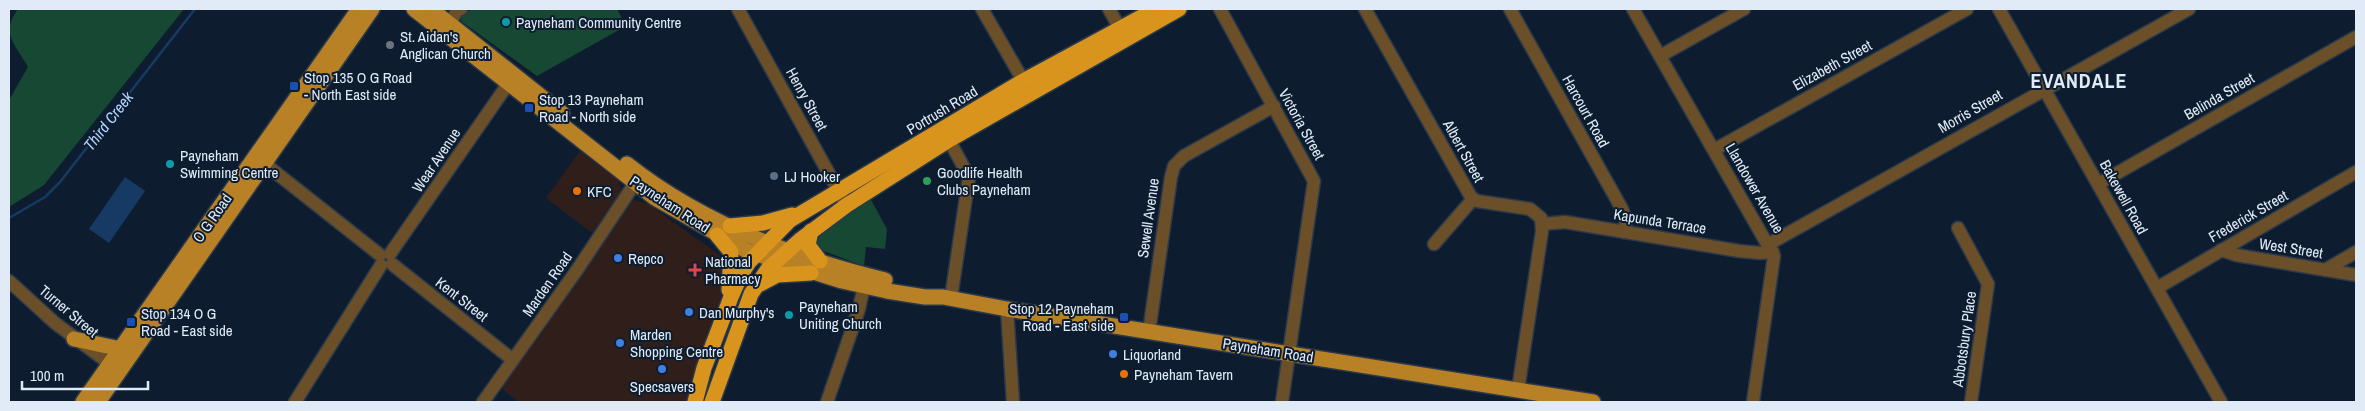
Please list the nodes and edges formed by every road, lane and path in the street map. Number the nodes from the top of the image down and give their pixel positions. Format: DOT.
graph roads {
  1 [pos="372,9"];
  2 [pos="414,9"];
  3 [pos="431,9"];
  4 [pos="461,9"];
  5 [pos="738,9"];
  6 [pos="982,9"];
  7 [pos="1109,9"];
  8 [pos="1156,9"];
  9 [pos="1179,9"];
  10 [pos="1220,9"];
  11 [pos="1365,9"];
  12 [pos="1510,9"];
  13 [pos="1633,9"];
  14 [pos="1744,9"];
  15 [pos="1966,9"];
  16 [pos="1999,9"];
  17 [pos="2188,9"];
  18 [pos="357,11"];
  19 [pos="450,24"];
  20 [pos="1123,34"];
  21 [pos="2356,38"];
  22 [pos="1660,56"];
  23 [pos="508,84"];
  24 [pos="1026,87"];
  25 [pos="2044,88"];
  26 [pos="1274,106"];
  27 [pos="949,140"];
  28 [pos="1714,150"];
  29 [pos="260,161"];
  30 [pos="2356,172"];
  31 [pos="635,183"];
  32 [pos="2098,184"];
  33 [pos="839,191"];
  34 [pos="1473,199"];
  35 [pos="847,205"];
  36 [pos="799,213"];
  37 [pos="1542,224"];
  38 [pos="730,226"];
  39 [pos="1958,228"];
  40 [pos="811,231"];
  41 [pos="1624,232"];
  42 [pos="717,235"];
  43 [pos="767,243"];
  44 [pos="1434,244"];
  45 [pos="1771,248"];
  46 [pos="789,250"];
  47 [pos="2222,250"];
  48 [pos="2356,252"];
  49 [pos="756,255"];
  50 [pos="386,259"];
  51 [pos="776,262"];
  52 [pos="815,267"];
  53 [pos="2325,270"];
  54 [pos="2356,275"];
  55 [pos="9,281"];
  56 [pos="864,286"];
  57 [pos="756,287"];
  58 [pos="2157,288"];
  59 [pos="947,298"];
  60 [pos="726,308"];
  61 [pos="1007,309"];
  62 [pos="1149,332"];
  63 [pos="74,339"];
  64 [pos="121,349"];
  65 [pos="1290,354"];
  66 [pos="513,360"];
  67 [pos="115,367"];
  68 [pos="1518,390"];
  69 [pos="83,402"];
  70 [pos="98,402"];
  71 [pos="295,402"];
  72 [pos="483,402"];
  73 [pos="695,402"];
  74 [pos="712,402"];
  75 [pos="827,402"];
  76 [pos="1013,402"];
  77 [pos="1282,402"];
  78 [pos="1593,402"];
  79 [pos="1753,402"];
  80 [pos="1971,402"];
  81 [pos="2221,402"];
  1 -- 29 [label="main road, O G Road"];
  2 -- 23 [label="main road, Payneham Road"];
  3 -- 19 [label="main road, Payneham Road"];
  4 -- 19 [label="street"];
  5 -- 33 [label="street, Henry Street"];
  6 -- 24 [label="street"];
  7 -- 20 [label="street"];
  8 -- 20 [label="highway, Portrush Road"];
  9 -- 20 [label="highway, Portrush Road"];
  10 -- 26 [label="street, Victoria Street"];
  11 -- 34 [label="street, Albert Street"];
  12 -- 41 [label="street, Harcourt Road"];
  13 -- 22 [label="street, Llandower Avenue"];
  14 -- 22 [label="street"];
  15 -- 28 [label="street, Elizabeth Street"];
  16 -- 25 [label="street, Bakewell Road"];
  17 -- 25 [label="street, Morris Street"];
  18 -- 29 [label="main road, O G Road"];
  19 -- 38 [label="main road, Payneham Road"];
  20 -- 24 [label="highway, Portrush Road"];
  21 -- 32 [label="street, Belinda Street"];
  22 -- 28 [label="street, Llandower Avenue"];
  23 -- 31 [label="main road, Payneham Road"];
  23 -- 50 [label="street, Wear Avenue"];
  24 -- 27 [label="highway, Portrush Road"];
  24 -- 33 [label="highway, Portrush Road"];
  25 -- 32 [label="street, Bakewell Road"];
  25 -- 45 [label="street, Morris Street"];
  26 -- 62 [label="street, Sewell Avenue"];
  26 -- 65 [label="street, Victoria Street"];
  27 -- 35 [label="highway, Portrush Road"];
  27 -- 59 [label="street"];
  28 -- 45 [label="street, Llandower Avenue"];
  29 -- 50 [label="street, Kent Street"];
  29 -- 64 [label="main road, O G Road"];
  29 -- 67 [label="main road, O G Road"];
  30 -- 47 [label="street, Frederick Street"];
  31 -- 42 [label="main road, Payneham Road"];
  31 -- 66 [label="street, Marden Road"];
  32 -- 58 [label="street, Bakewell Road"];
  33 -- 35 [label="street, Henry Street"];
  33 -- 36 [label="highway, Portrush Road"];
  34 -- 37 [label="street, Albert Street"];
  34 -- 44 [label="street"];
  35 -- 40 [label="highway, Portrush Road"];
  36 -- 38 [label="highway"];
  36 -- 43 [label="highway, Portrush Road"];
  37 -- 41 [label="street, Kapunda Terrace"];
  37 -- 68 [label="street"];
  38 -- 43 [label="main road, Payneham Road"];
  39 -- 80 [label="street, Abbotsbury Place"];
  40 -- 46 [label="highway, Portrush Road"];
  40 -- 52 [label="highway"];
  41 -- 45 [label="street, Kapunda Terrace"];
  42 -- 49 [label="main road, Payneham Road"];
  42 -- 60 [label="highway"];
  43 -- 46 [label="main road, Payneham Road"];
  43 -- 49 [label="highway, Portrush Road"];
  45 -- 79 [label="street, Llandower Avenue"];
  46 -- 51 [label="highway, Portrush Road"];
  46 -- 52 [label="main road, Payneham Road"];
  47 -- 53 [label="street, West Street"];
  47 -- 58 [label="street, Frederick Street"];
  48 -- 53 [label="street"];
  49 -- 51 [label="main road, Payneham Road"];
  49 -- 60 [label="highway, Portrush Road"];
  50 -- 66 [label="street, Kent Street"];
  50 -- 71 [label="street, Wear Avenue"];
  51 -- 52 [label="main road, Payneham Road"];
  51 -- 57 [label="highway, Portrush Road"];
  52 -- 56 [label="main road, Payneham Road"];
  52 -- 57 [label="highway"];
  52 -- 59 [label="main road, Payneham Road"];
  53 -- 54 [label="street, West Street"];
  55 -- 63 [label="street, Turner Street"];
  56 -- 59 [label="main road, Payneham Road"];
  56 -- 75 [label="street"];
  57 -- 74 [label="highway, Portrush Road"];
  58 -- 81 [label="street, Bakewell Road"];
  59 -- 61 [label="main road, Payneham Road"];
  60 -- 73 [label="highway"];
  61 -- 62 [label="main road, Payneham Road"];
  61 -- 76 [label="street"];
  62 -- 65 [label="main road, Payneham Road"];
  63 -- 64 [label="main road"];
  63 -- 67 [label="street, Turner Street"];
  64 -- 67 [label="main road, O G Road"];
  65 -- 68 [label="main road, Payneham Road"];
  65 -- 77 [label="street, Victoria Street"];
  66 -- 72 [label="street, Marden Road"];
  67 -- 69 [label="main road, O G Road"];
  67 -- 70 [label="main road, O G Road"];
  68 -- 78 [label="main road, Payneham Road"];
}
